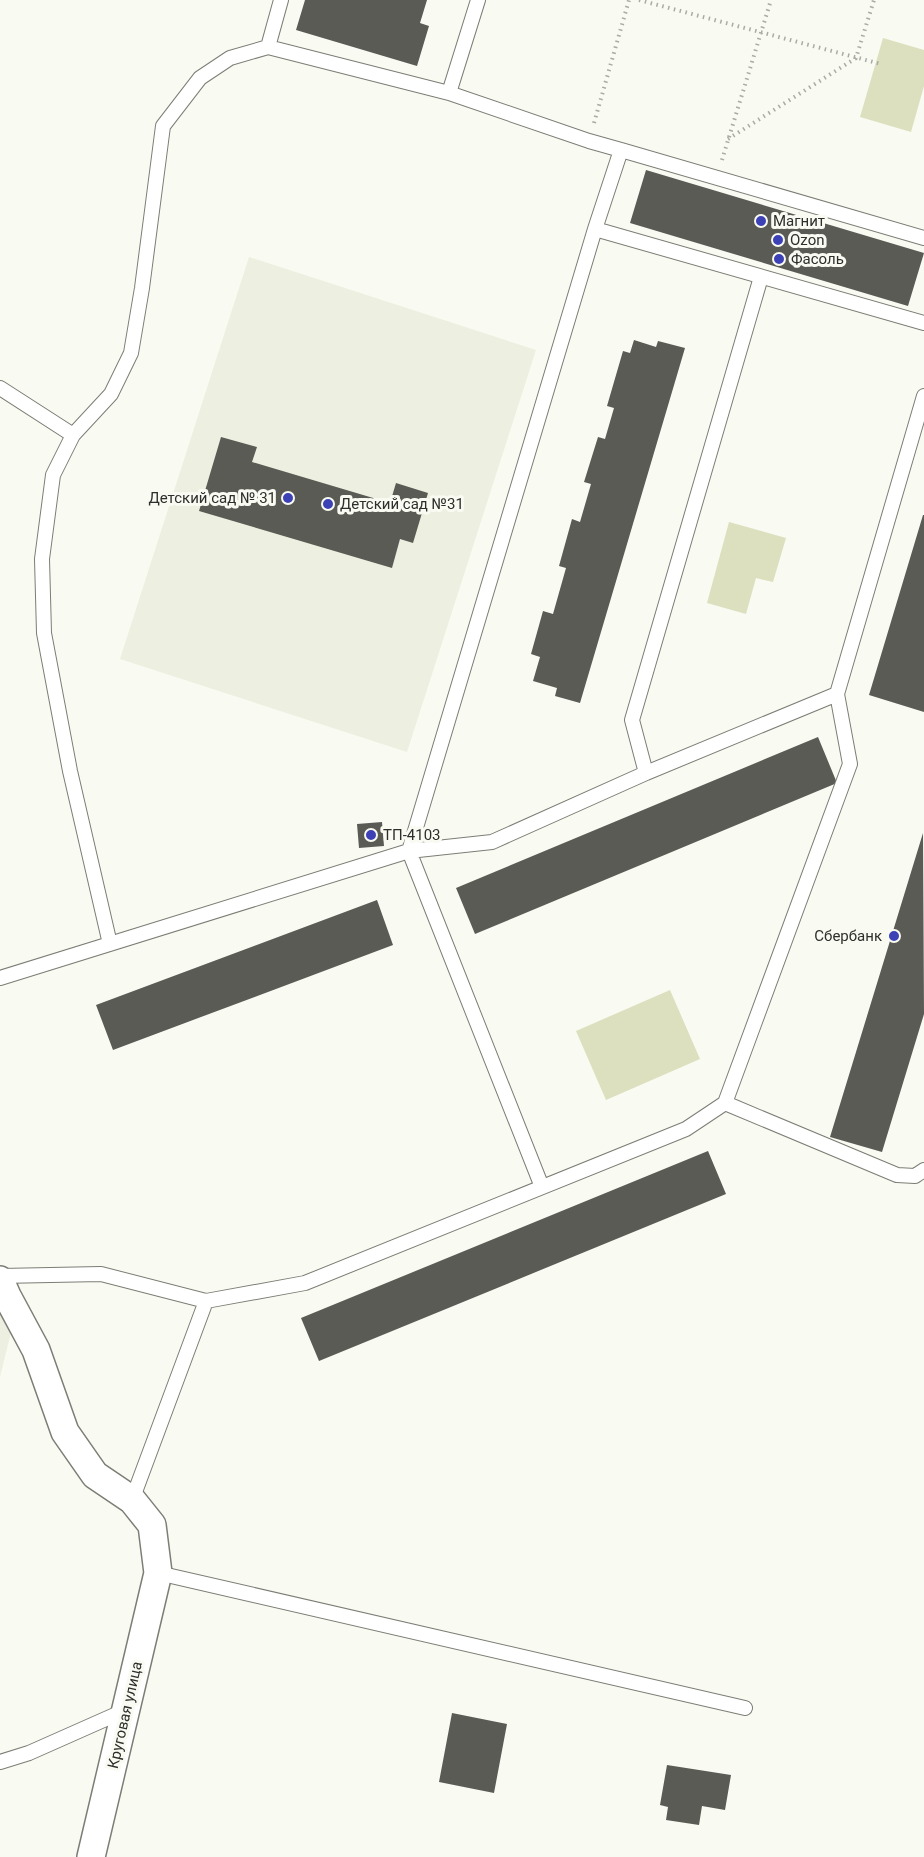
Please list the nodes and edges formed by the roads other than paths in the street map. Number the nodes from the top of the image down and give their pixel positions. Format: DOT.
graph roads {
  1 [pos="281,0"];
  2 [pos="478,0"];
  3 [pos="268,47"];
  4 [pos="449,93"];
  5 [pos="621,150"];
  6 [pos="595,229"];
  7 [pos="924,238"];
  8 [pos="761,277"];
  9 [pos="924,323"];
  10 [pos="0,388"];
  11 [pos="924,396"];
  12 [pos="73,435"];
  13 [pos="837,694"];
  14 [pos="646,773"];
  15 [pos="409,851"];
  16 [pos="110,944"];
  17 [pos="0,978"];
  18 [pos="724,1103"];
  19 [pos="924,1170"];
  20 [pos="542,1187"];
  21 [pos="0,1278"];
  22 [pos="206,1301"];
  23 [pos="132,1500"];
  24 [pos="158,1573"];
  25 [pos="745,1708"];
  26 [pos="126,1710"];
  27 [pos="0,1762"];
  28 [pos="92,1857"];
  1 -- 3 [label="lane"];
  2 -- 4 [label="lane"];
  3 -- 4 [label="lane"];
  3 -- 12 [label="lane"];
  4 -- 5 [label="lane"];
  5 -- 6 [label="lane"];
  5 -- 7 [label="lane"];
  6 -- 8 [label="lane"];
  6 -- 15 [label="lane"];
  8 -- 9 [label="lane"];
  8 -- 14 [label="lane"];
  10 -- 12 [label="lane"];
  11 -- 13 [label="lane"];
  12 -- 16 [label="lane"];
  13 -- 14 [label="lane"];
  13 -- 18 [label="lane"];
  14 -- 15 [label="lane"];
  15 -- 16 [label="lane"];
  15 -- 20 [label="lane"];
  16 -- 17 [label="lane"];
  18 -- 19 [label="lane"];
  18 -- 20 [label="lane"];
  20 -- 22 [label="lane"];
  21 -- 22 [label="lane"];
  21 -- 23 [label="street"];
  22 -- 23 [label="lane"];
  23 -- 24 [label="street"];
  24 -- 25 [label="lane"];
  24 -- 26 [label="street, Круговая улица"];
  26 -- 27 [label="lane"];
  26 -- 28 [label="street, Круговая улица"];
}
